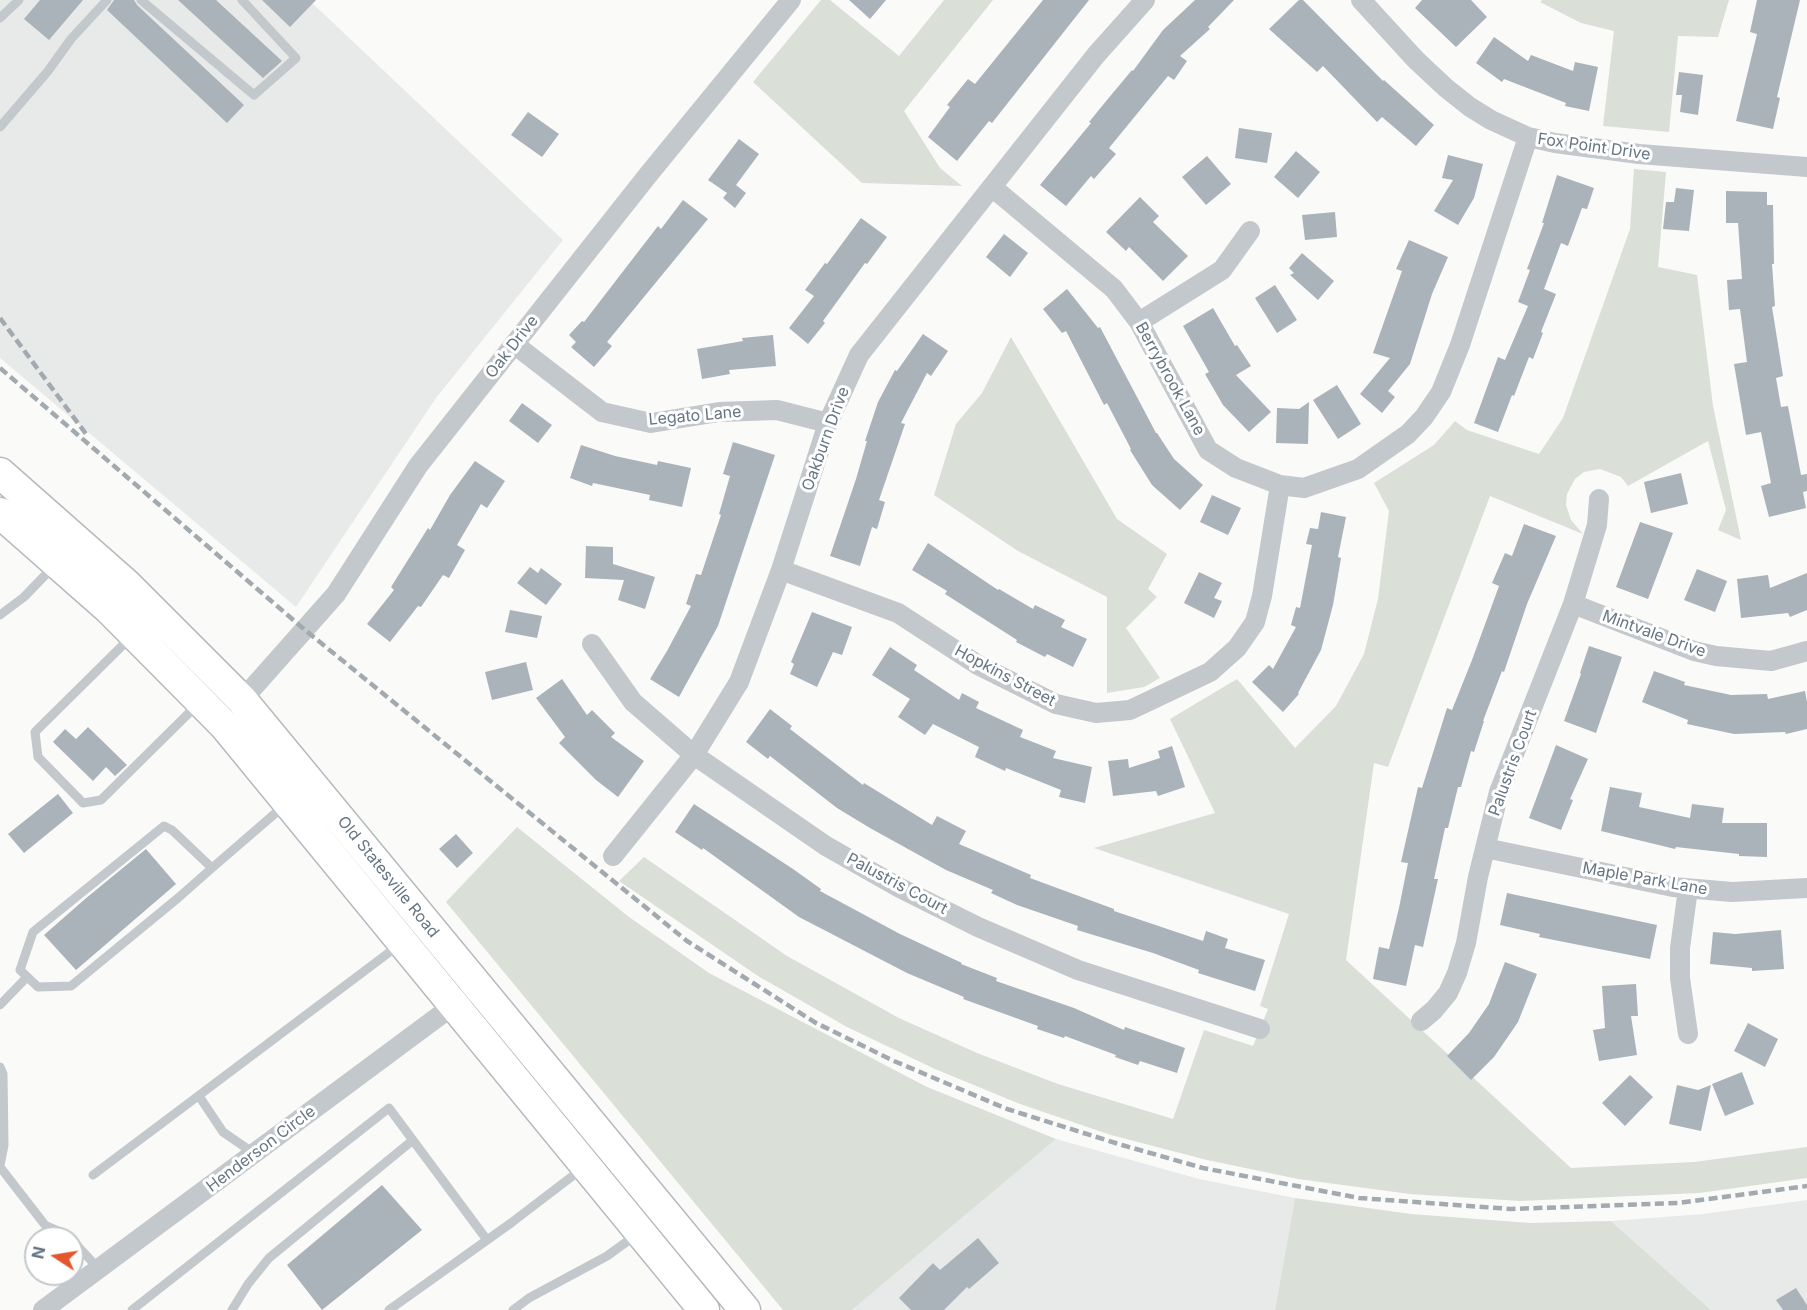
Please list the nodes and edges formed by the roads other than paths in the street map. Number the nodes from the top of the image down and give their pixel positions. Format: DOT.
graph roads {
  1 [pos="19,0"];
  2 [pos="107,0"];
  3 [pos="141,0"];
  4 [pos="242,0"];
  5 [pos="791,0"];
  6 [pos="1145,0"];
  7 [pos="1367,2"];
  8 [pos="0,18"];
  9 [pos="0,127"];
  10 [pos="1528,137"];
  11 [pos="1807,167"];
  12 [pos="992,187"];
  13 [pos="1250,231"];
  14 [pos="1139,322"];
  15 [pos="514,344"];
  16 [pos="828,423"];
  17 [pos="0,473"];
  18 [pos="1280,484"];
  19 [pos="1599,499"];
  20 [pos="0,513"];
  21 [pos="57,563"];
  22 [pos="781,570"];
  23 [pos="1574,604"];
  24 [pos="0,615"];
  25 [pos="134,635"];
  26 [pos="592,644"];
  27 [pos="1807,651"];
  28 [pos="243,700"];
  29 [pos="200,702"];
  30 [pos="694,755"];
  31 [pos="287,802"];
  32 [pos="1485,849"];
  33 [pos="614,856"];
  34 [pos="212,868"];
  35 [pos="1807,888"];
  36 [pos="1688,889"];
  37 [pos="403,941"];
  38 [pos="27,977"];
  39 [pos="466,996"];
  40 [pos="0,1005"];
  41 [pos="1421,1021"];
  42 [pos="1260,1029"];
  43 [pos="1688,1034"];
  44 [pos="0,1067"];
  45 [pos="199,1096"];
  46 [pos="413,1140"];
  47 [pos="255,1154"];
  48 [pos="586,1165"];
  49 [pos="0,1166"];
  50 [pos="93,1175"];
  51 [pos="45,1226"];
  52 [pos="640,1232"];
  53 [pos="487,1240"];
  54 [pos="84,1253"];
  55 [pos="98,1268"];
  56 [pos="54,1304"];
  57 [pos="132,1310"];
  58 [pos="232,1310"];
  59 [pos="389,1310"];
  60 [pos="513,1310"];
  61 [pos="704,1310"];
  62 [pos="745,1310"];
  1 -- 8 [label="lane"];
  2 -- 9 [label="lane"];
  3 -- 4 [label="lane"];
  5 -- 15 [label="street, Oak Drive"];
  6 -- 12 [label="street, Oakburn Drive"];
  7 -- 10 [label="street, Fox Point Drive"];
  10 -- 11 [label="street, Fox Point Drive"];
  10 -- 18 [label="street, Berrybrook Lane"];
  12 -- 14 [label="street, Berrybrook Lane"];
  12 -- 16 [label="street, Oakburn Drive"];
  13 -- 14 [label="street"];
  14 -- 18 [label="street, Berrybrook Lane"];
  15 -- 16 [label="street, Legato Lane"];
  15 -- 28 [label="street, Oak Drive"];
  16 -- 22 [label="street, Oakburn Drive"];
  17 -- 28 [label="main road, Old Statesville Road"];
  18 -- 22 [label="street, Hopkins Street"];
  19 -- 23 [label="street, Palustris Court"];
  20 -- 21 [label="main road, Old Statesville Road"];
  21 -- 24 [label="lane"];
  21 -- 25 [label="main road, Old Statesville Road"];
  22 -- 30 [label="street, Oakburn Drive"];
  23 -- 27 [label="street, Mintvale Drive"];
  23 -- 32 [label="street, Palustris Court"];
  25 -- 29 [label="main road, Old Statesville Road"];
  25 -- 29 [label="lane"];
  26 -- 30 [label="street, Palustris Court"];
  28 -- 39 [label="main road, Old Statesville Road"];
  29 -- 31 [label="main road, Old Statesville Road"];
  30 -- 33 [label="street, Oakburn Drive"];
  30 -- 42 [label="street, Palustris Court"];
  31 -- 34 [label="lane"];
  31 -- 37 [label="main road, Old Statesville Road"];
  32 -- 36 [label="street, Maple Park Lane"];
  32 -- 41 [label="street, Palustris Court"];
  34 -- 38 [label="lane"];
  34 -- 38 [label="lane"];
  35 -- 36 [label="street, Maple Park Lane"];
  36 -- 43 [label="street"];
  37 -- 39 [label="main road, Old Statesville Road"];
  37 -- 45 [label="lane"];
  38 -- 40 [label="lane"];
  39 -- 47 [label="street, Henderson Circle"];
  39 -- 48 [label="main road, Old Statesville Road"];
  39 -- 62 [label="main road, Old Statesville Road"];
  44 -- 49 [label="lane"];
  45 -- 47 [label="lane"];
  45 -- 50 [label="lane"];
  46 -- 53 [label="lane"];
  46 -- 57 [label="lane"];
  46 -- 58 [label="lane"];
  47 -- 55 [label="street, Henderson Circle"];
  48 -- 52 [label="main road, Old Statesville Road"];
  48 -- 53 [label="lane"];
  49 -- 51 [label="lane"];
  52 -- 60 [label="lane"];
  52 -- 61 [label="main road, Old Statesville Road"];
  53 -- 59 [label="lane"];
  54 -- 55 [label="lane"];
  55 -- 56 [label="street, Henderson Circle"];
}
